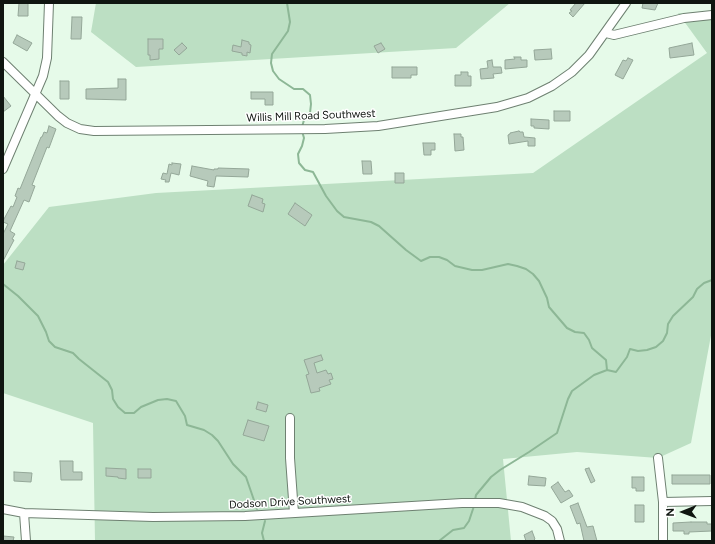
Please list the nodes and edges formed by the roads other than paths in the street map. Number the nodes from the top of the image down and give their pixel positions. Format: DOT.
graph roads {
  1 [pos="49,3"];
  2 [pos="626,3"];
  3 [pos="712,15"];
  4 [pos="606,33"];
  5 [pos="3,62"];
  6 [pos="36,96"];
  7 [pos="3,169"];
  8 [pos="290,418"];
  9 [pos="658,458"];
  10 [pos="712,501"];
  11 [pos="663,502"];
  12 [pos="3,509"];
  13 [pos="294,513"];
  14 [pos="24,514"];
  15 [pos="26,541"];
  16 [pos="560,541"];
  17 [pos="663,541"];
  1 -- 6 [label="street"];
  2 -- 4 [label="street, Willis Mill Road Southwest"];
  3 -- 4 [label="street"];
  4 -- 6 [label="street, Willis Mill Road Southwest"];
  5 -- 6 [label="street, Willis Mill Road Southwest"];
  6 -- 7 [label="street"];
  8 -- 13 [label="street"];
  9 -- 11 [label="street"];
  10 -- 11 [label="street"];
  11 -- 17 [label="street"];
  12 -- 14 [label="street, Dodson Drive Southwest"];
  13 -- 14 [label="street, Dodson Drive Southwest"];
  13 -- 16 [label="street, Dodson Drive Southwest"];
  14 -- 15 [label="street"];
}
